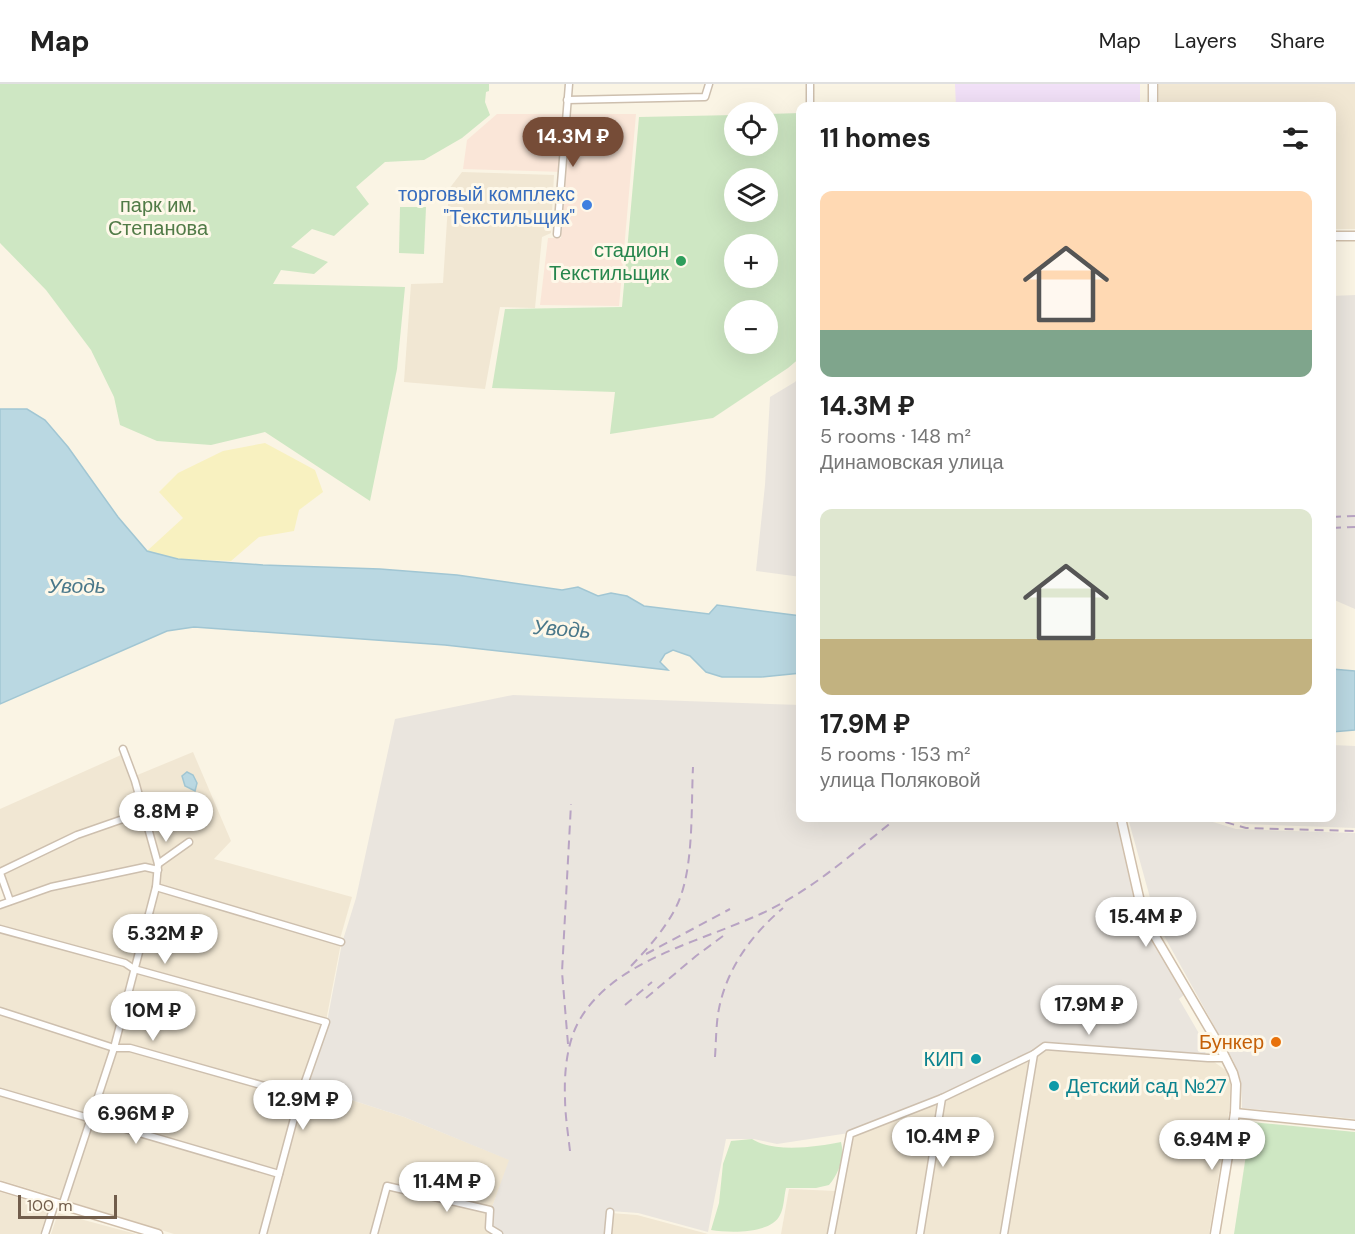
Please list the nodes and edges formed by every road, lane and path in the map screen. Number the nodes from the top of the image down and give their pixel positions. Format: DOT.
graph roads {
  1 [pos="569,84"];
  2 [pos="709,84"];
  3 [pos="810,84"];
  4 [pos="1153,84"];
  5 [pos="567,100"];
  6 [pos="810,102"];
  7 [pos="1153,102"];
  8 [pos="557,234"];
  9 [pos="1336,236"];
  10 [pos="1355,236"];
  11 [pos="123,749"];
  12 [pos="144,812"];
  13 [pos="1123,822"];
  14 [pos="189,842"];
  15 [pos="158,867"];
  16 [pos="0,872"];
  17 [pos="156,887"];
  18 [pos="10,901"];
  19 [pos="0,905"];
  20 [pos="0,929"];
  21 [pos="341,942"];
  22 [pos="134,969"];
  23 [pos="0,1011"];
  24 [pos="114,1048"];
  25 [pos="1034,1054"];
  26 [pos="1226,1058"];
  27 [pos="0,1092"];
  28 [pos="300,1096"];
  29 [pos="942,1098"];
  30 [pos="1235,1113"];
  31 [pos="89,1119"];
  32 [pos="1355,1125"];
  33 [pos="279,1174"];
  34 [pos="0,1186"];
  35 [pos="59,1204"];
  36 [pos="610,1212"];
  37 [pos="45,1234"];
  38 [pos="158,1234"];
  39 [pos="263,1234"];
  40 [pos="374,1234"];
  41 [pos="499,1234"];
  42 [pos="608,1234"];
  43 [pos="831,1234"];
  44 [pos="920,1234"];
  45 [pos="1004,1234"];
  46 [pos="1215,1234"];
  1 -- 5 [label="street"];
  2 -- 5 [label="street"];
  3 -- 6 [label="street"];
  4 -- 7 [label="main road"];
  5 -- 8 [label="street"];
  9 -- 10 [label="main road"];
  11 -- 12 [label="street"];
  12 -- 15 [label="street"];
  12 -- 16 [label="street"];
  13 -- 26 [label="main road"];
  14 -- 15 [label="street"];
  15 -- 17 [label="street"];
  15 -- 18 [label="street"];
  16 -- 18 [label="street"];
  17 -- 21 [label="street"];
  17 -- 22 [label="street"];
  18 -- 19 [label="street"];
  20 -- 22 [label="street"];
  22 -- 24 [label="street"];
  22 -- 28 [label="street"];
  23 -- 24 [label="street"];
  24 -- 28 [label="street"];
  24 -- 31 [label="street"];
  25 -- 26 [label="street"];
  25 -- 29 [label="street"];
  25 -- 45 [label="street"];
  26 -- 30 [label="main road"];
  27 -- 31 [label="street"];
  28 -- 33 [label="street"];
  29 -- 43 [label="street"];
  29 -- 44 [label="street"];
  30 -- 32 [label="main road"];
  30 -- 46 [label="main road"];
  31 -- 33 [label="street"];
  31 -- 35 [label="street"];
  33 -- 39 [label="street"];
  34 -- 35 [label="main road"];
  35 -- 37 [label="street"];
  35 -- 38 [label="main road"];
  36 -- 42 [label="street"];
  40 -- 41 [label="street"];
}
